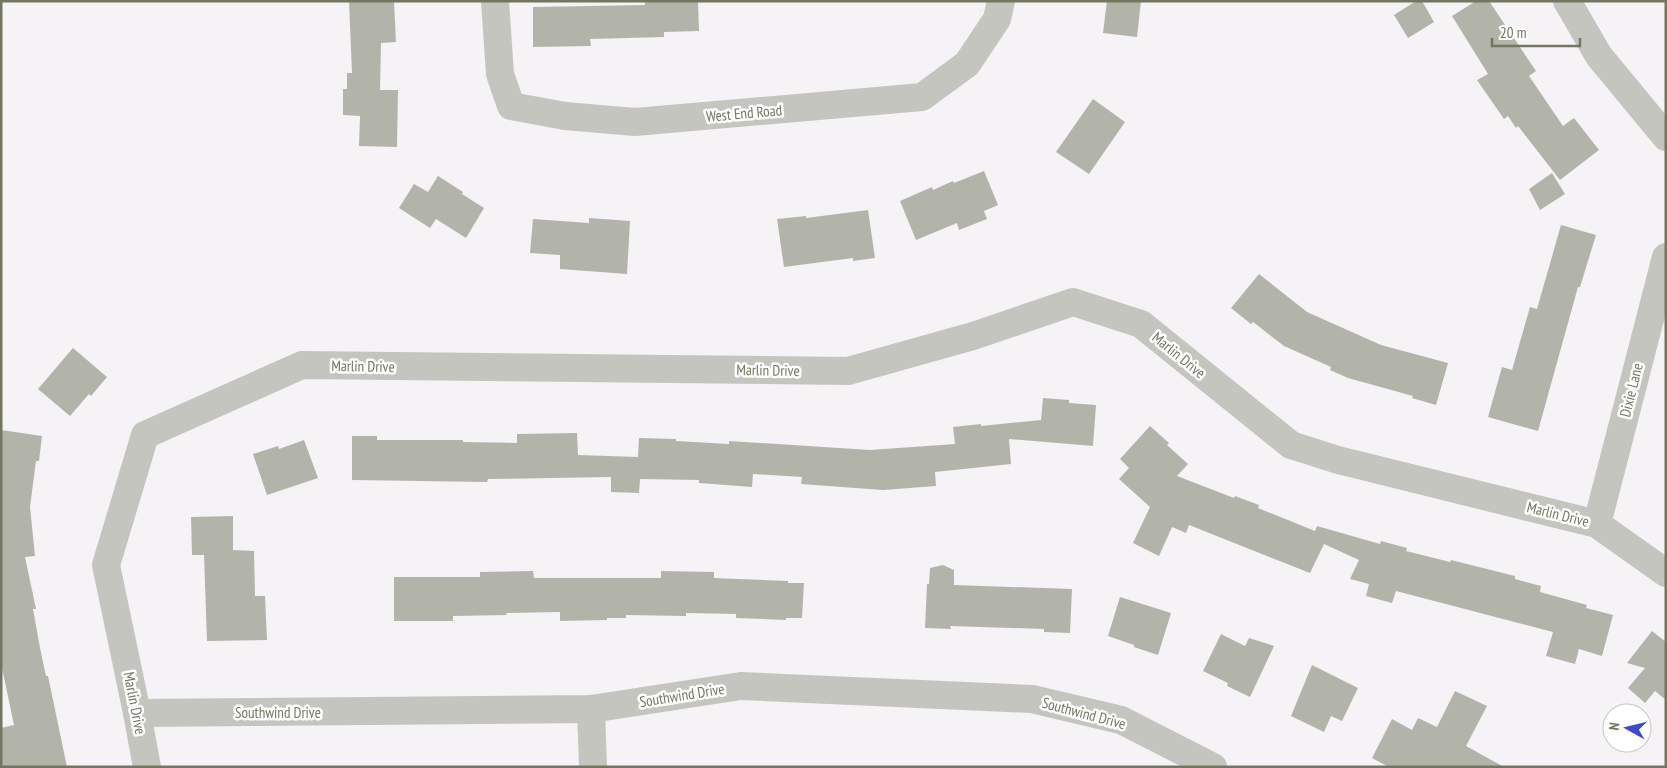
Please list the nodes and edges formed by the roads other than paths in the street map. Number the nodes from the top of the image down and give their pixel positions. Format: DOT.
graph roads {
  1 [pos="495,1"];
  2 [pos="1000,1"];
  3 [pos="1567,1"];
  4 [pos="1666,137"];
  5 [pos="1666,257"];
  6 [pos="1597,524"];
  7 [pos="1666,573"];
  8 [pos="591,709"];
  9 [pos="137,713"];
  10 [pos="146,767"];
  11 [pos="593,767"];
  12 [pos="1213,767"];
  1 -- 2 [label="street, West End Road"];
  3 -- 4 [label="street"];
  5 -- 6 [label="street, Dixie Lane"];
  6 -- 7 [label="street, Marlin Drive"];
  6 -- 9 [label="street, Marlin Drive"];
  8 -- 9 [label="street, Southwind Drive"];
  8 -- 11 [label="street"];
  8 -- 12 [label="street, Southwind Drive"];
  9 -- 10 [label="street, Marlin Drive"];
}
